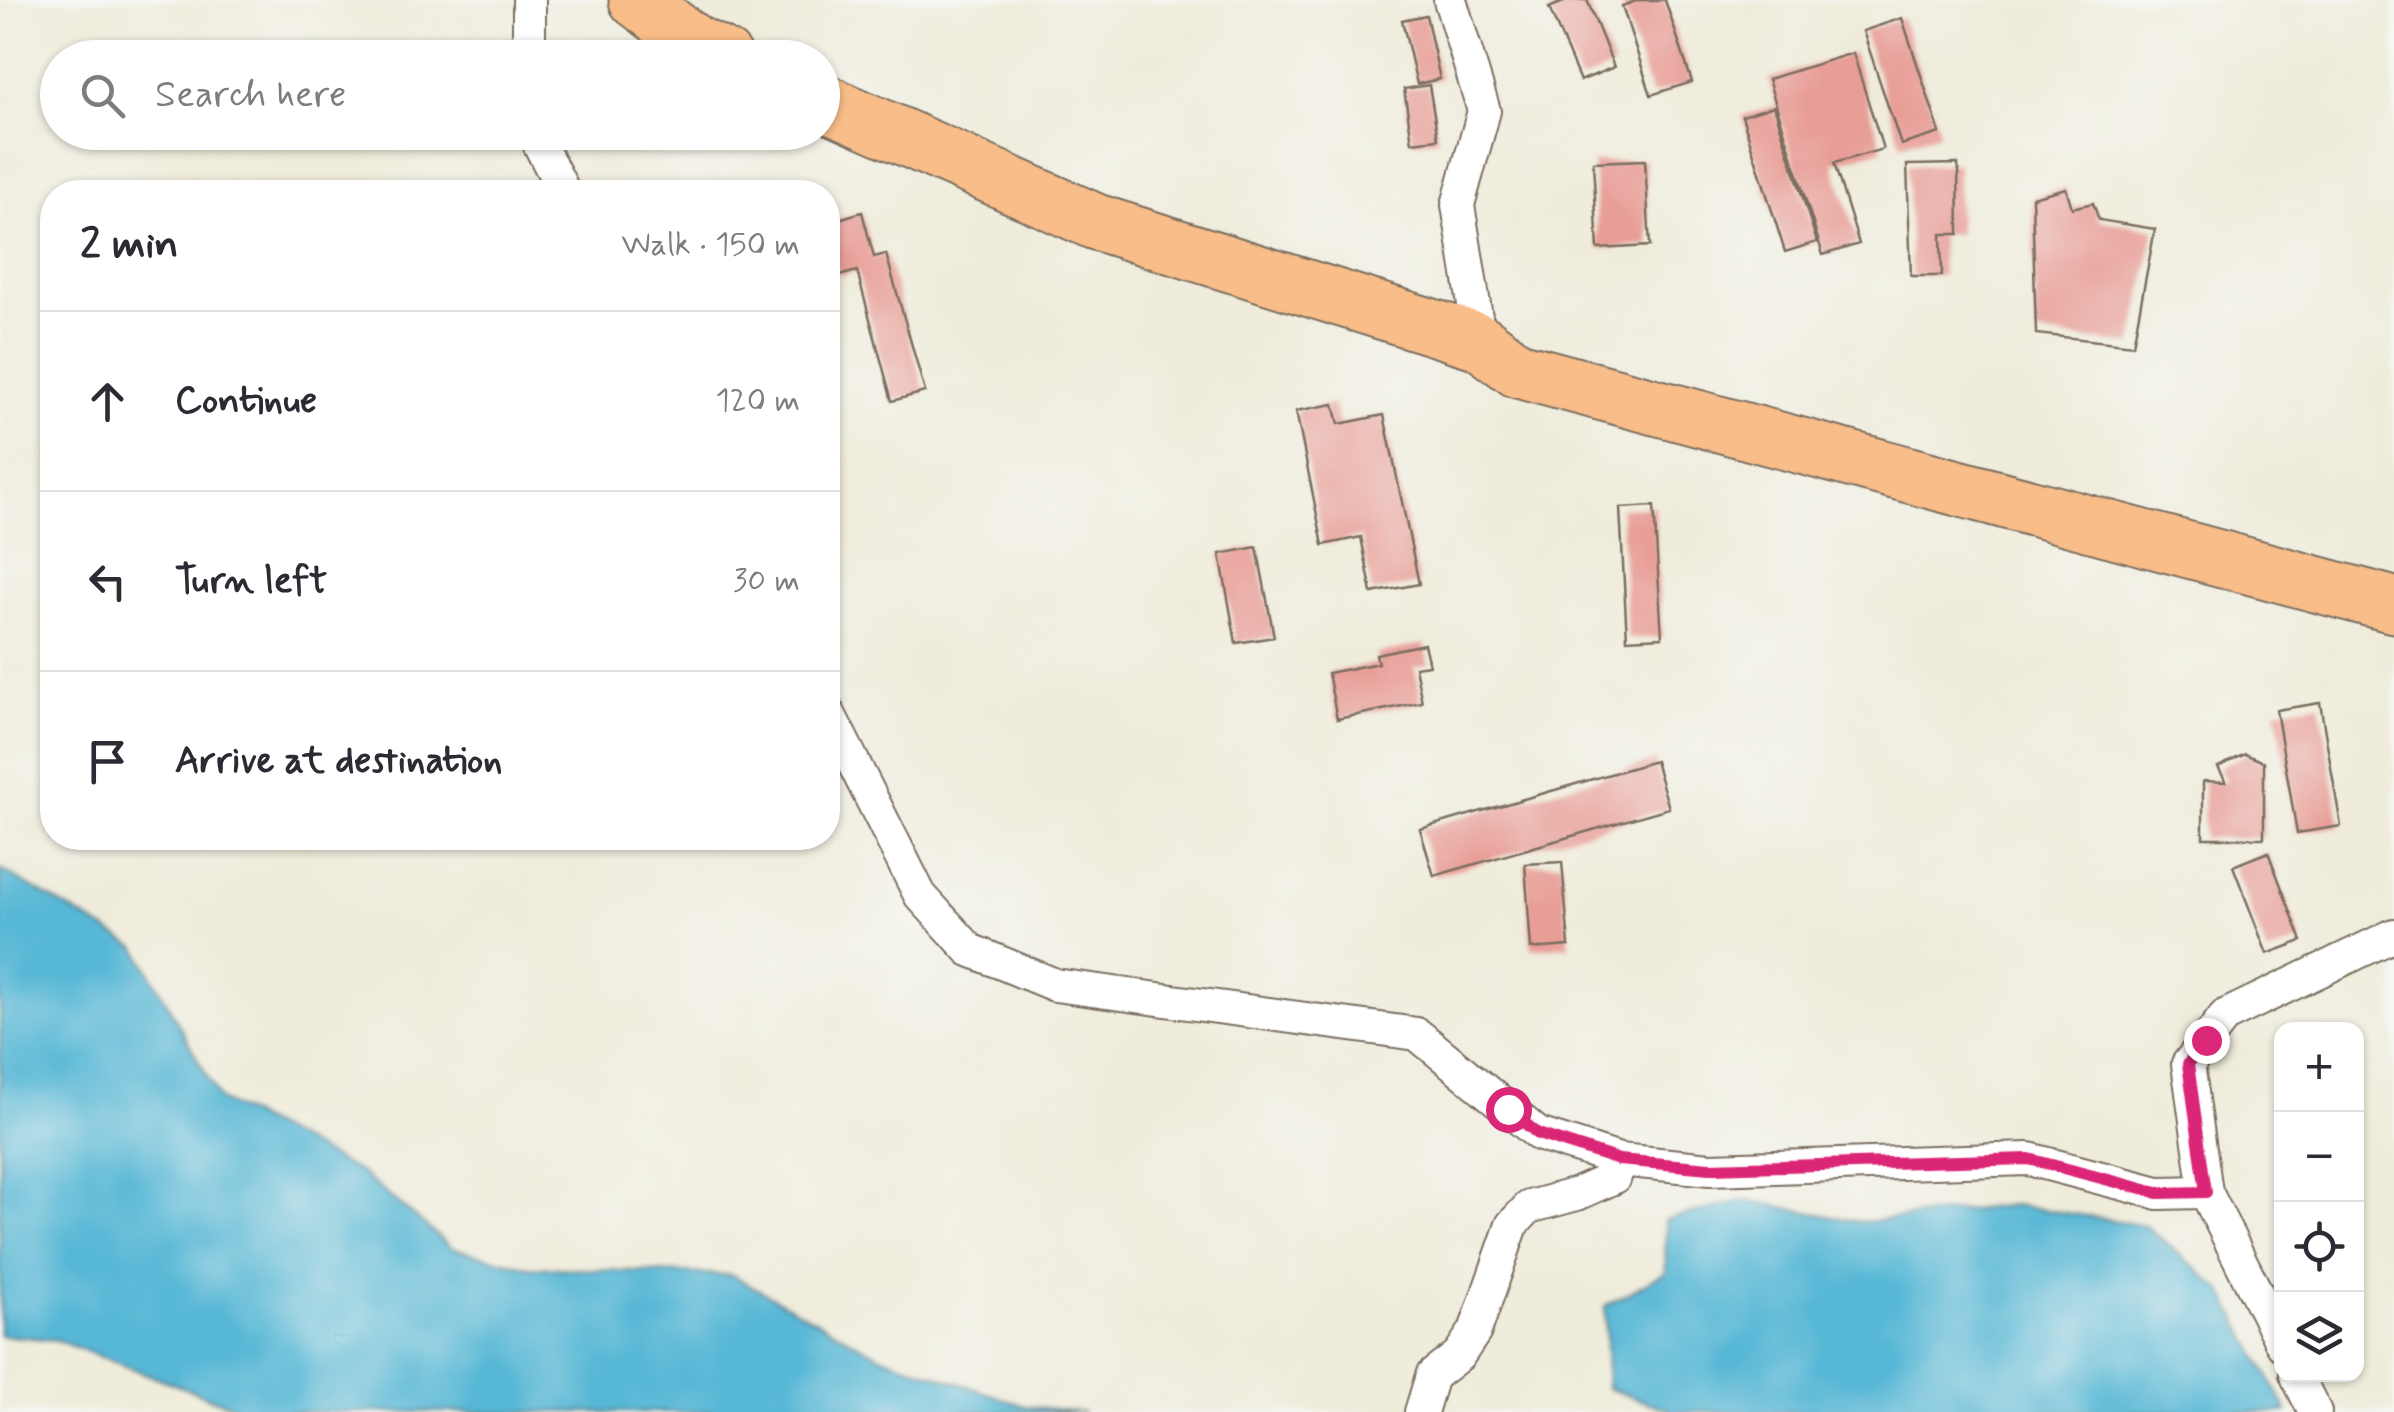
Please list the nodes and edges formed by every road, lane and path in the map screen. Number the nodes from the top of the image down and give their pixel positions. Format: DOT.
graph roads {
  1 [pos="529,0"];
  2 [pos="637,0"];
  3 [pos="1450,0"];
  4 [pos="529,40"];
  5 [pos="690,40"];
  6 [pos="840,109"];
  7 [pos="543,150"];
  8 [pos="558,180"];
  9 [pos="1480,342"];
  10 [pos="2394,604"];
  11 [pos="840,736"];
  12 [pos="2394,935"];
  13 [pos="1619,1160"];
  14 [pos="2206,1192"];
  15 [pos="2274,1328"];
  16 [pos="2300,1382"];
  17 [pos="1421,1412"];
  18 [pos="2315,1412"];
  1 -- 4 [label="street"];
  2 -- 5 [label="highway"];
  3 -- 9 [label="street"];
  6 -- 9 [label="highway"];
  7 -- 8 [label="street"];
  9 -- 10 [label="highway"];
  11 -- 13 [label="street"];
  12 -- 14 [label="street"];
  13 -- 14 [label="street"];
  13 -- 17 [label="street"];
  14 -- 15 [label="street"];
  16 -- 18 [label="street"];
}
